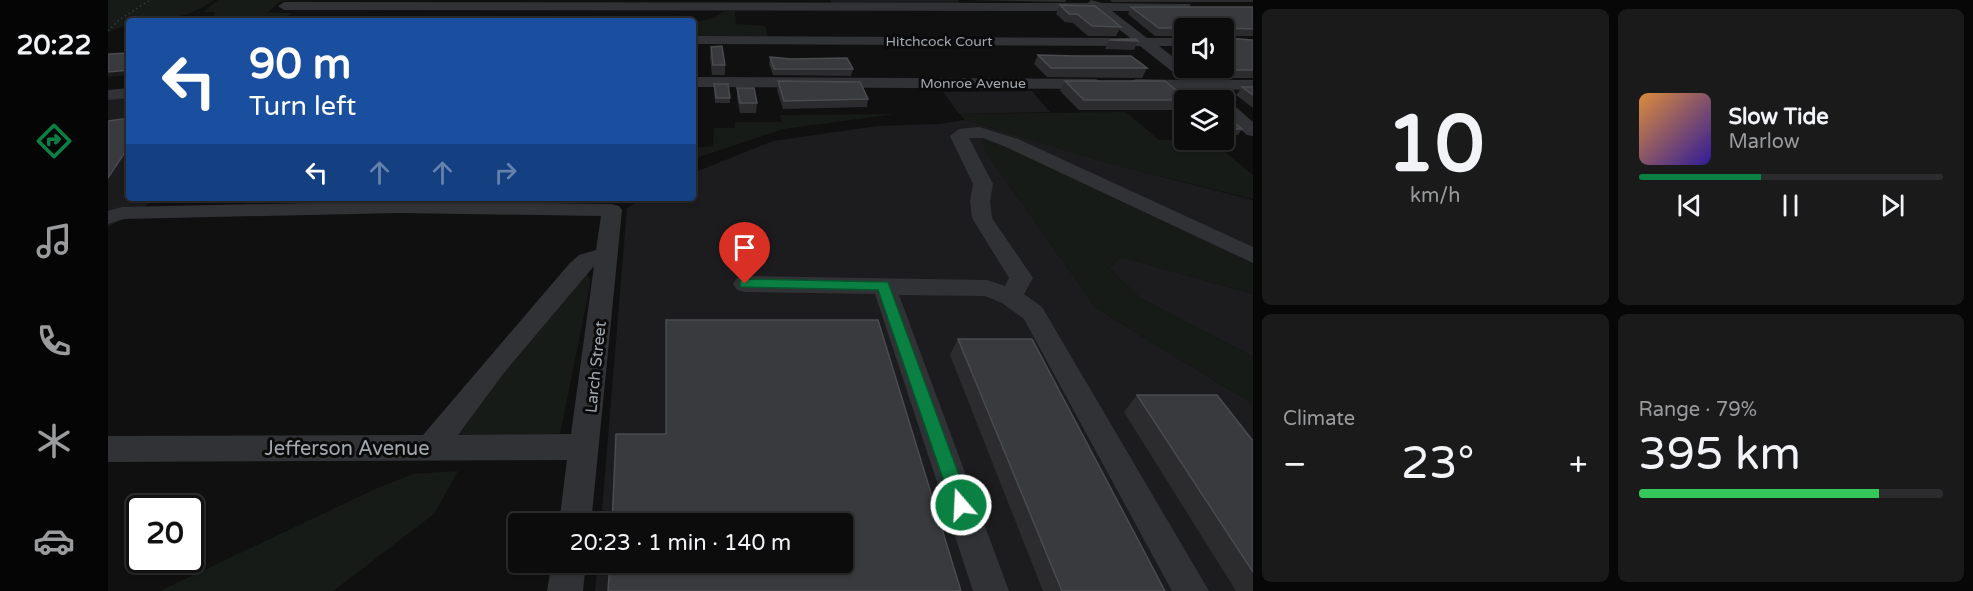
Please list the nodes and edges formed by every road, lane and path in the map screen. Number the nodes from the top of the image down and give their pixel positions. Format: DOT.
graph roads {
  1 [pos="150,0"];
  2 [pos="466,3"];
  3 [pos="1094,3"];
  4 [pos="765,4"];
  5 [pos="284,6"];
  6 [pos="1194,7"];
  7 [pos="492,11"];
  8 [pos="108,31"];
  9 [pos="696,40"];
  10 [pos="1143,42"];
  11 [pos="1174,42"];
  12 [pos="696,82"];
  13 [pos="1198,84"];
  14 [pos="1253,85"];
  15 [pos="1205,90"];
  16 [pos="126,93"];
  17 [pos="108,95"];
  18 [pos="1234,115"];
  19 [pos="1253,131"];
  20 [pos="401,203"];
  21 [pos="575,204"];
  22 [pos="130,212"];
  23 [pos="608,254"];
  24 [pos="1253,256"];
  25 [pos="745,284"];
  26 [pos="884,285"];
  27 [pos="1011,297"];
  28 [pos="586,447"];
  29 [pos="430,448"];
  30 [pos="108,449"];
  31 [pos="576,513"];
  32 [pos="567,573"];
  33 [pos="565,591"];
  34 [pos="991,591"];
  35 [pos="1191,591"];
  1 -- 8 [label="path"];
  2 -- 5 [label="street"];
  2 -- 7 [label="street"];
  3 -- 4 [label="street"];
  3 -- 6 [label="street"];
  3 -- 10 [label="street"];
  4 -- 7 [label="street"];
  9 -- 10 [label="street, Hitchcock Court"];
  10 -- 11 [label="street, Hitchcock Court"];
  10 -- 13 [label="street"];
  12 -- 13 [label="street, Monroe Avenue"];
  13 -- 14 [label="street, Monroe Avenue"];
  13 -- 15 [label="street"];
  16 -- 17 [label="street"];
  18 -- 19 [label="street"];
  20 -- 21 [label="street"];
  20 -- 22 [label="street"];
  21 -- 23 [label="street, Larch Street"];
  23 -- 28 [label="street, Larch Street"];
  23 -- 29 [label="street"];
  24 -- 27 [label="street"];
  25 -- 26 [label="street"];
  26 -- 27 [label="street"];
  26 -- 34 [label="street"];
  27 -- 35 [label="street"];
  28 -- 29 [label="street, Jefferson Avenue"];
  28 -- 31 [label="street, Larch Street"];
  29 -- 30 [label="street, Jefferson Avenue"];
  32 -- 33 [label="street"];
}
